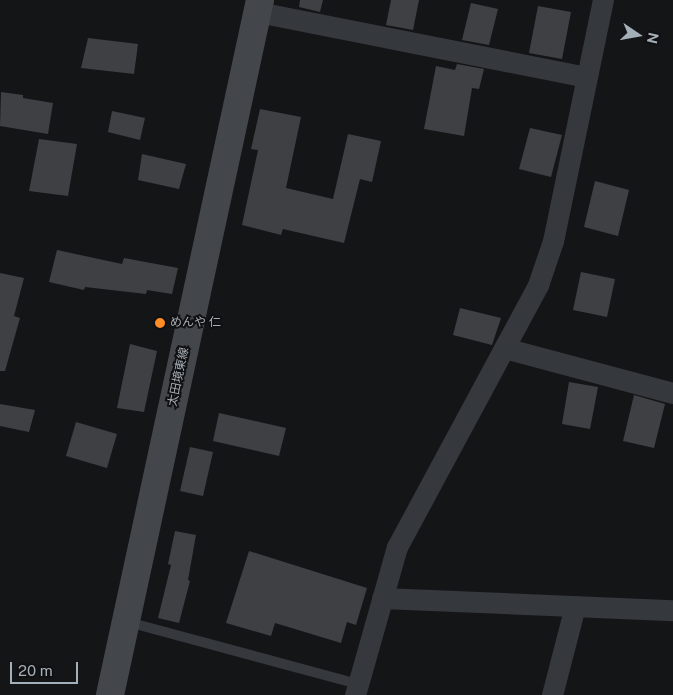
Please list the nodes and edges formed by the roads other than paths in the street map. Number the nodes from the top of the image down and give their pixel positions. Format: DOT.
graph roads {
  1 [pos="603,0"];
  2 [pos="259,6"];
  3 [pos="587,77"];
  4 [pos="504,348"];
  5 [pos="673,393"];
  6 [pos="382,598"];
  7 [pos="575,606"];
  8 [pos="673,610"];
  9 [pos="126,622"];
  10 [pos="357,690"];
  11 [pos="110,695"];
  12 [pos="552,695"];
  1 -- 3 [label="street"];
  2 -- 3 [label="street"];
  2 -- 9 [label="main road, 太田境東線"];
  3 -- 4 [label="street"];
  4 -- 5 [label="street"];
  4 -- 6 [label="street"];
  6 -- 7 [label="street"];
  6 -- 10 [label="street"];
  7 -- 8 [label="street"];
  7 -- 12 [label="street"];
  9 -- 10 [label="lane"];
  9 -- 11 [label="main road, 太田境東線"];
}
